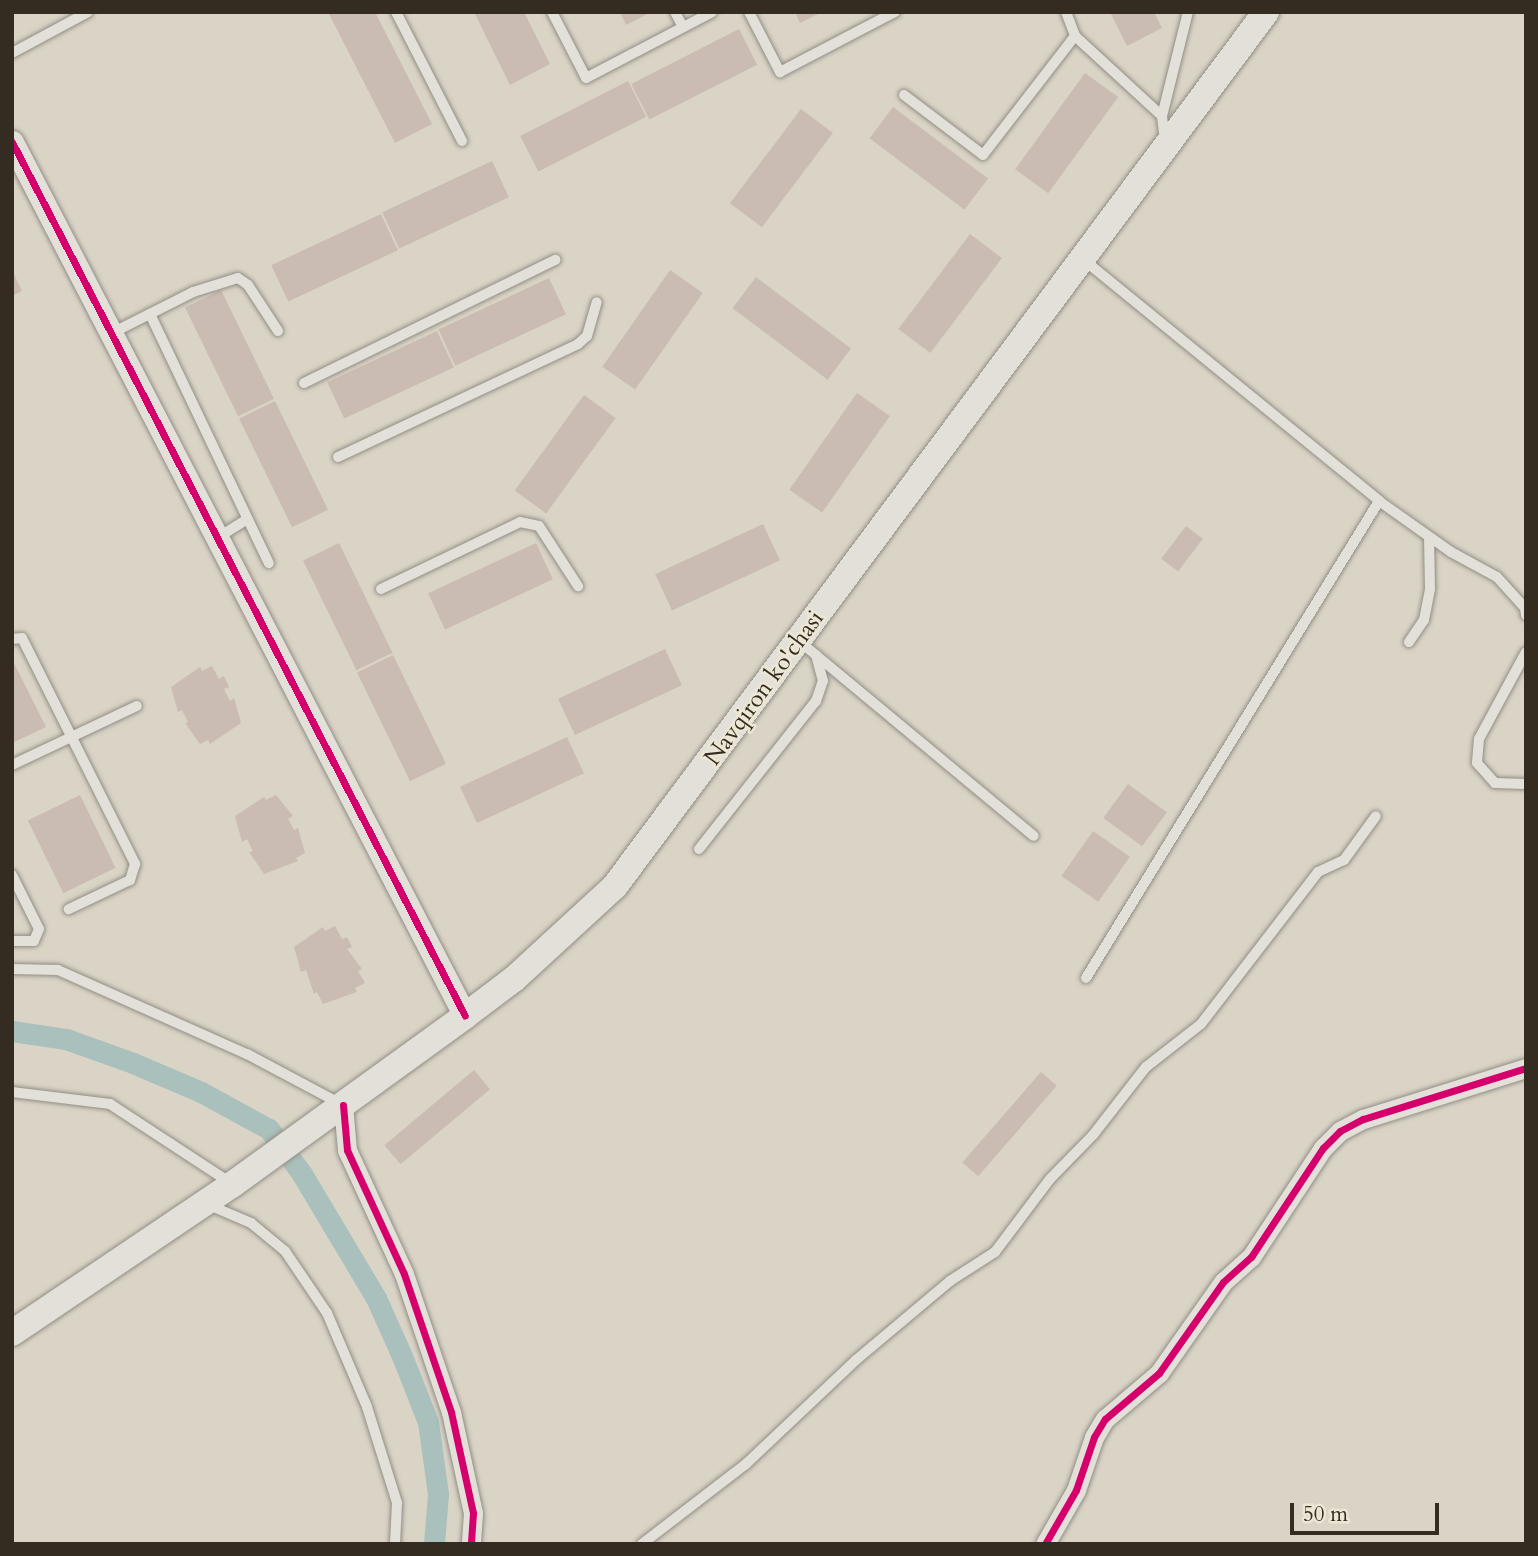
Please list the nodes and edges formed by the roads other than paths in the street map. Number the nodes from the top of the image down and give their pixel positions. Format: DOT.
graph roads {
  1 [pos="88,12"];
  2 [pos="396,12"];
  3 [pos="552,12"];
  4 [pos="675,12"];
  5 [pos="712,12"];
  6 [pos="749,12"];
  7 [pos="895,12"];
  8 [pos="1066,12"];
  9 [pos="1188,12"];
  10 [pos="1266,12"];
  11 [pos="682,27"];
  12 [pos="1075,36"];
  13 [pos="12,52"];
  14 [pos="904,95"];
  15 [pos="1162,116"];
  16 [pos="462,141"];
  17 [pos="12,142"];
  18 [pos="1165,145"];
  19 [pos="1081,257"];
  20 [pos="555,260"];
  21 [pos="597,302"];
  22 [pos="150,314"];
  23 [pos="278,331"];
  24 [pos="111,334"];
  25 [pos="304,383"];
  26 [pos="338,457"];
  27 [pos="1379,501"];
  28 [pos="248,519"];
  29 [pos="1429,537"];
  30 [pos="217,538"];
  31 [pos="270,564"];
  32 [pos="578,586"];
  33 [pos="381,589"];
  34 [pos="1526,615"];
  35 [pos="12,639"];
  36 [pos="1409,642"];
  37 [pos="807,648"];
  38 [pos="1526,652"];
  39 [pos="137,706"];
  40 [pos="71,737"];
  41 [pos="12,765"];
  42 [pos="1526,784"];
  43 [pos="1376,816"];
  44 [pos="1034,836"];
  45 [pos="699,849"];
  46 [pos="12,875"];
  47 [pos="69,909"];
  48 [pos="12,941"];
  49 [pos="12,969"];
  50 [pos="1086,978"];
  51 [pos="465,1016"];
  52 [pos="1526,1068"];
  53 [pos="12,1092"];
  54 [pos="343,1105"];
  55 [pos="233,1184"];
  56 [pos="205,1203"];
  57 [pos="12,1333"];
  58 [pos="395,1544"];
  59 [pos="471,1544"];
  60 [pos="642,1544"];
  61 [pos="1045,1544"];
  1 -- 13 [label="lane"];
  2 -- 16 [label="lane"];
  3 -- 11 [label="lane"];
  4 -- 11 [label="lane"];
  5 -- 11 [label="lane"];
  6 -- 7 [label="lane"];
  8 -- 12 [label="lane"];
  9 -- 15 [label="lane"];
  10 -- 18 [label="main road, Navqiron ko'chasi"];
  12 -- 14 [label="lane"];
  12 -- 15 [label="lane"];
  15 -- 18 [label="lane"];
  17 -- 24 [label="street"];
  18 -- 19 [label="main road, Navqiron ko'chasi"];
  19 -- 27 [label="lane"];
  19 -- 37 [label="main road, Navqiron ko'chasi"];
  20 -- 25 [label="lane"];
  21 -- 26 [label="lane"];
  22 -- 23 [label="lane"];
  22 -- 24 [label="lane"];
  22 -- 28 [label="lane"];
  24 -- 30 [label="street"];
  27 -- 29 [label="lane"];
  27 -- 50 [label="lane"];
  28 -- 30 [label="lane"];
  28 -- 31 [label="lane"];
  29 -- 34 [label="lane"];
  29 -- 36 [label="lane"];
  30 -- 51 [label="street"];
  32 -- 33 [label="lane"];
  35 -- 40 [label="lane"];
  37 -- 44 [label="lane"];
  37 -- 45 [label="lane"];
  37 -- 51 [label="main road, Navqiron ko'chasi"];
  38 -- 42 [label="lane"];
  39 -- 40 [label="lane"];
  40 -- 41 [label="lane"];
  40 -- 47 [label="lane"];
  43 -- 60 [label="lane"];
  46 -- 48 [label="lane"];
  49 -- 54 [label="lane"];
  51 -- 54 [label="main road, Navqiron ko'chasi"];
  52 -- 61 [label="street"];
  53 -- 55 [label="lane"];
  54 -- 55 [label="main road, Navqiron ko'chasi"];
  54 -- 59 [label="street"];
  55 -- 56 [label="main road, Navqiron ko'chasi"];
  56 -- 57 [label="main road, Navqiron ko'chasi"];
  56 -- 58 [label="lane"];
}
